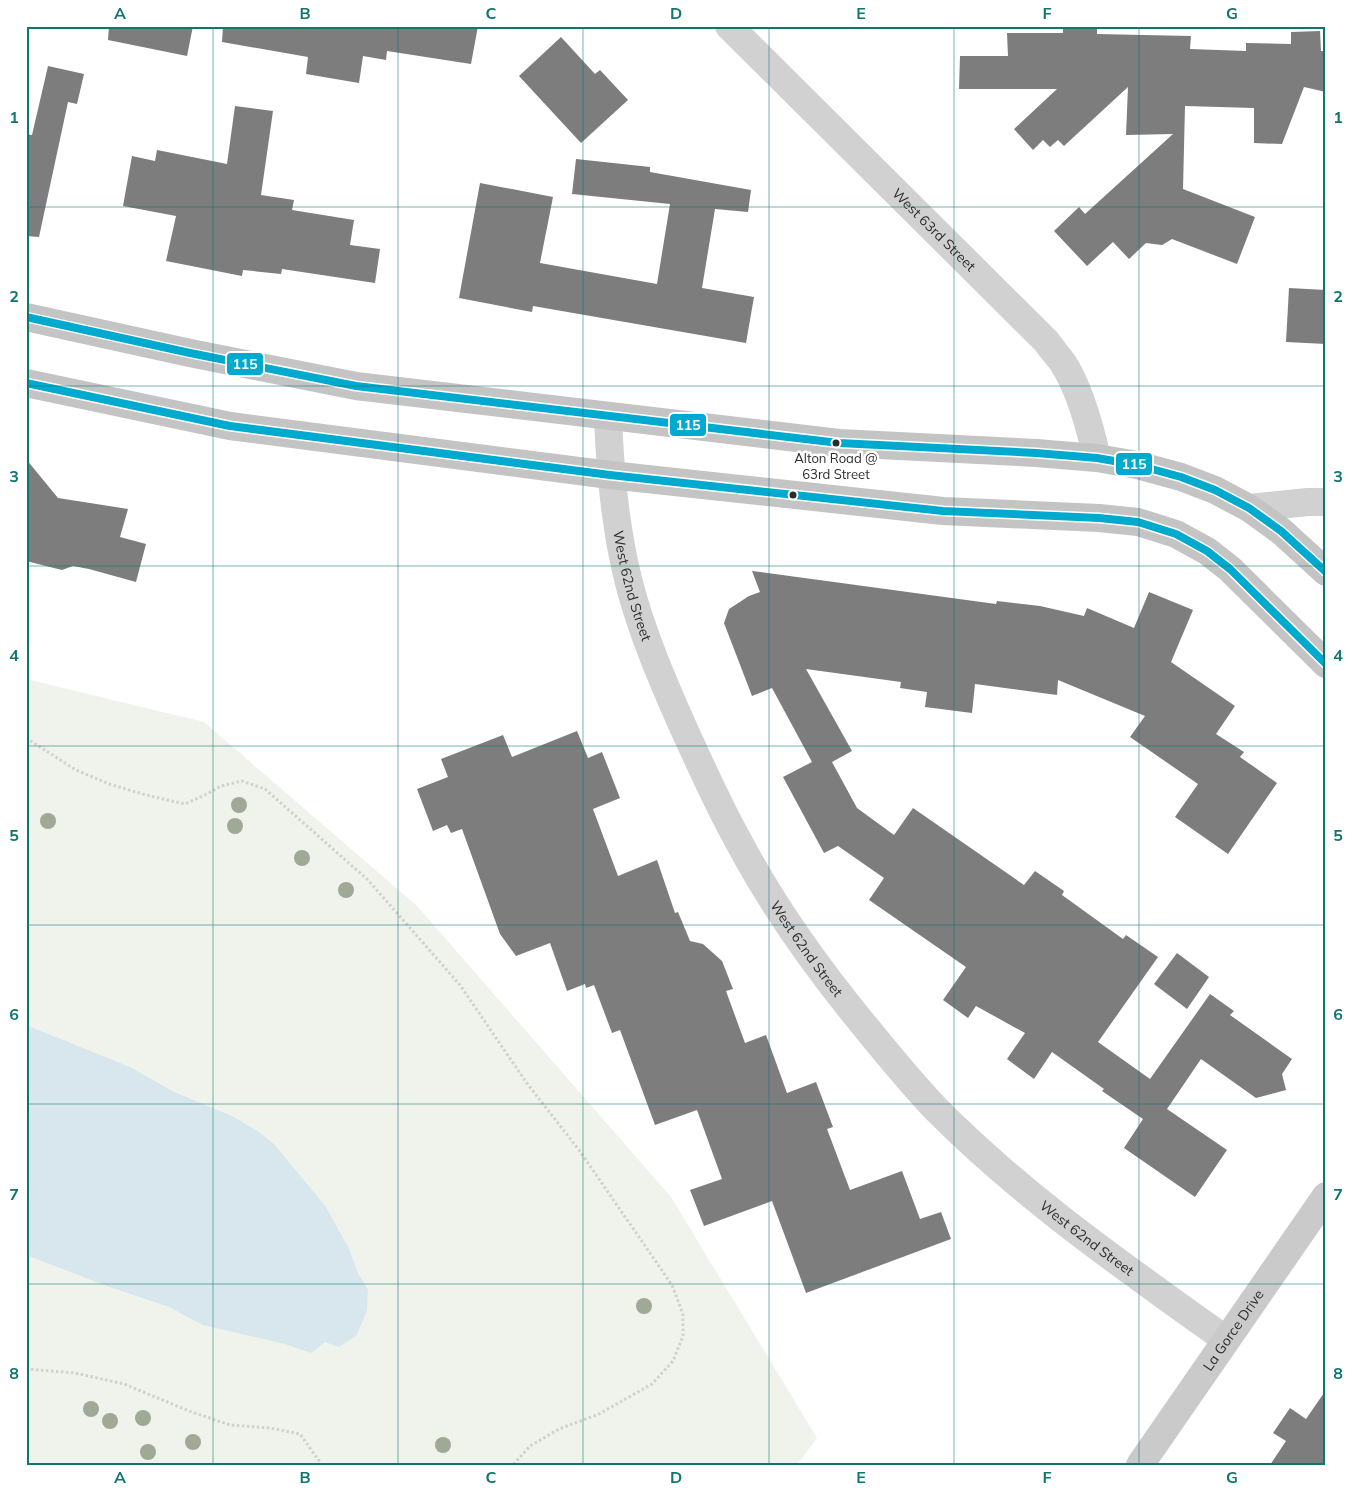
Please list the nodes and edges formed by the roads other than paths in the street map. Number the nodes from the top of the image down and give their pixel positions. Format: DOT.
graph roads {
  1 [pos="729,26"];
  2 [pos="26,317"];
  3 [pos="26,383"];
  4 [pos="608,417"];
  5 [pos="1097,458"];
  6 [pos="610,475"];
  7 [pos="1326,502"];
  8 [pos="1249,508"];
  9 [pos="1326,572"];
  10 [pos="1326,664"];
  11 [pos="1326,1196"];
  12 [pos="1226,1340"];
  13 [pos="1140,1465"];
  1 -- 5 [label="street, West 63rd Street"];
  2 -- 4 [label="main road"];
  3 -- 6 [label="main road"];
  4 -- 5 [label="main road"];
  4 -- 6 [label="street, West 62nd Street"];
  5 -- 8 [label="main road"];
  6 -- 10 [label="main road"];
  6 -- 12 [label="street, West 62nd Street"];
  7 -- 8 [label="street"];
  8 -- 9 [label="main road"];
  11 -- 12 [label="main road, La Gorce Drive"];
  12 -- 13 [label="main road, La Gorce Drive"];
}
